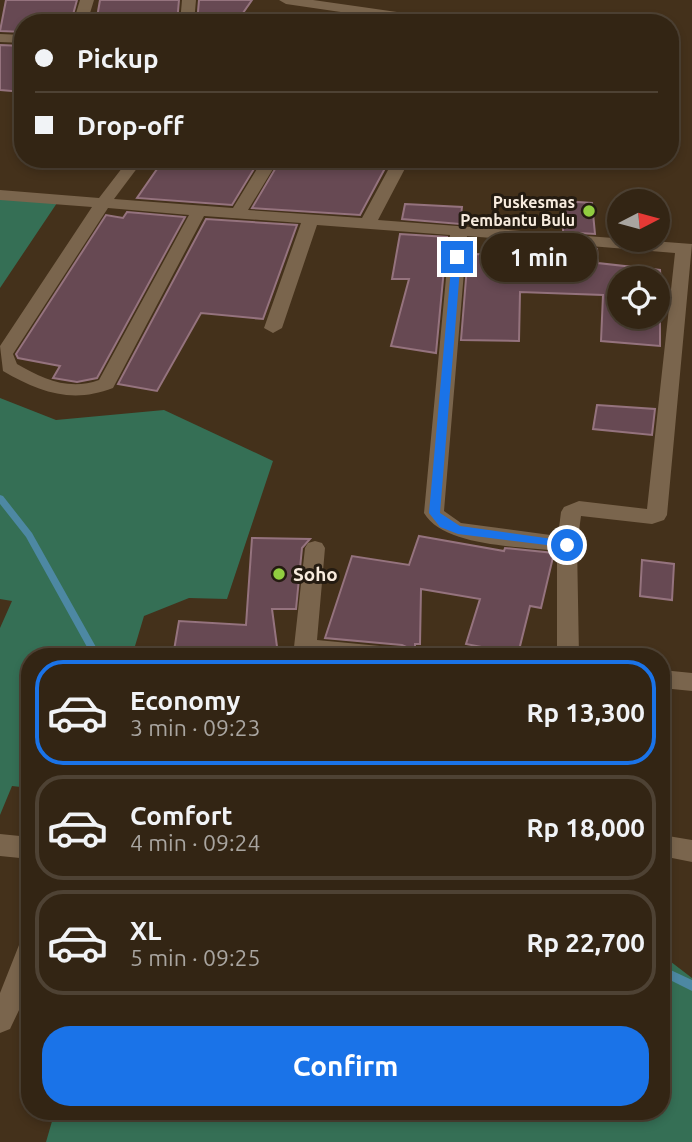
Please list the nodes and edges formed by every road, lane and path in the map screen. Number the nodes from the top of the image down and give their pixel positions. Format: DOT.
graph roads {
  1 [pos="285,0"];
  2 [pos="383,14"];
  3 [pos="130,168"];
  4 [pos="266,168"];
  5 [pos="397,168"];
  6 [pos="0,195"];
  7 [pos="103,203"];
  8 [pos="200,209"];
  9 [pos="239,213"];
  10 [pos="311,219"];
  11 [pos="368,223"];
  12 [pos="459,231"];
  13 [pos="688,249"];
  14 [pos="273,328"];
  15 [pos="567,545"];
  16 [pos="315,548"];
  17 [pos="305,648"];
  18 [pos="568,648"];
  19 [pos="670,680"];
  20 [pos="692,682"];
  21 [pos="0,845"];
  22 [pos="21,847"];
  23 [pos="670,847"];
  24 [pos="692,851"];
  25 [pos="21,974"];
  26 [pos="0,1020"];
  1 -- 2 [label="street"];
  3 -- 7 [label="street"];
  4 -- 9 [label="street"];
  5 -- 11 [label="street"];
  6 -- 7 [label="street"];
  7 -- 8 [label="street"];
  7 -- 8 [label="street"];
  8 -- 9 [label="street"];
  9 -- 10 [label="street"];
  10 -- 11 [label="street"];
  10 -- 14 [label="street"];
  11 -- 12 [label="street"];
  12 -- 13 [label="street"];
  12 -- 15 [label="street"];
  13 -- 15 [label="street"];
  15 -- 18 [label="street"];
  16 -- 17 [label="street"];
  19 -- 20 [label="street"];
  21 -- 22 [label="street"];
  23 -- 24 [label="street"];
  25 -- 26 [label="street"];
}
